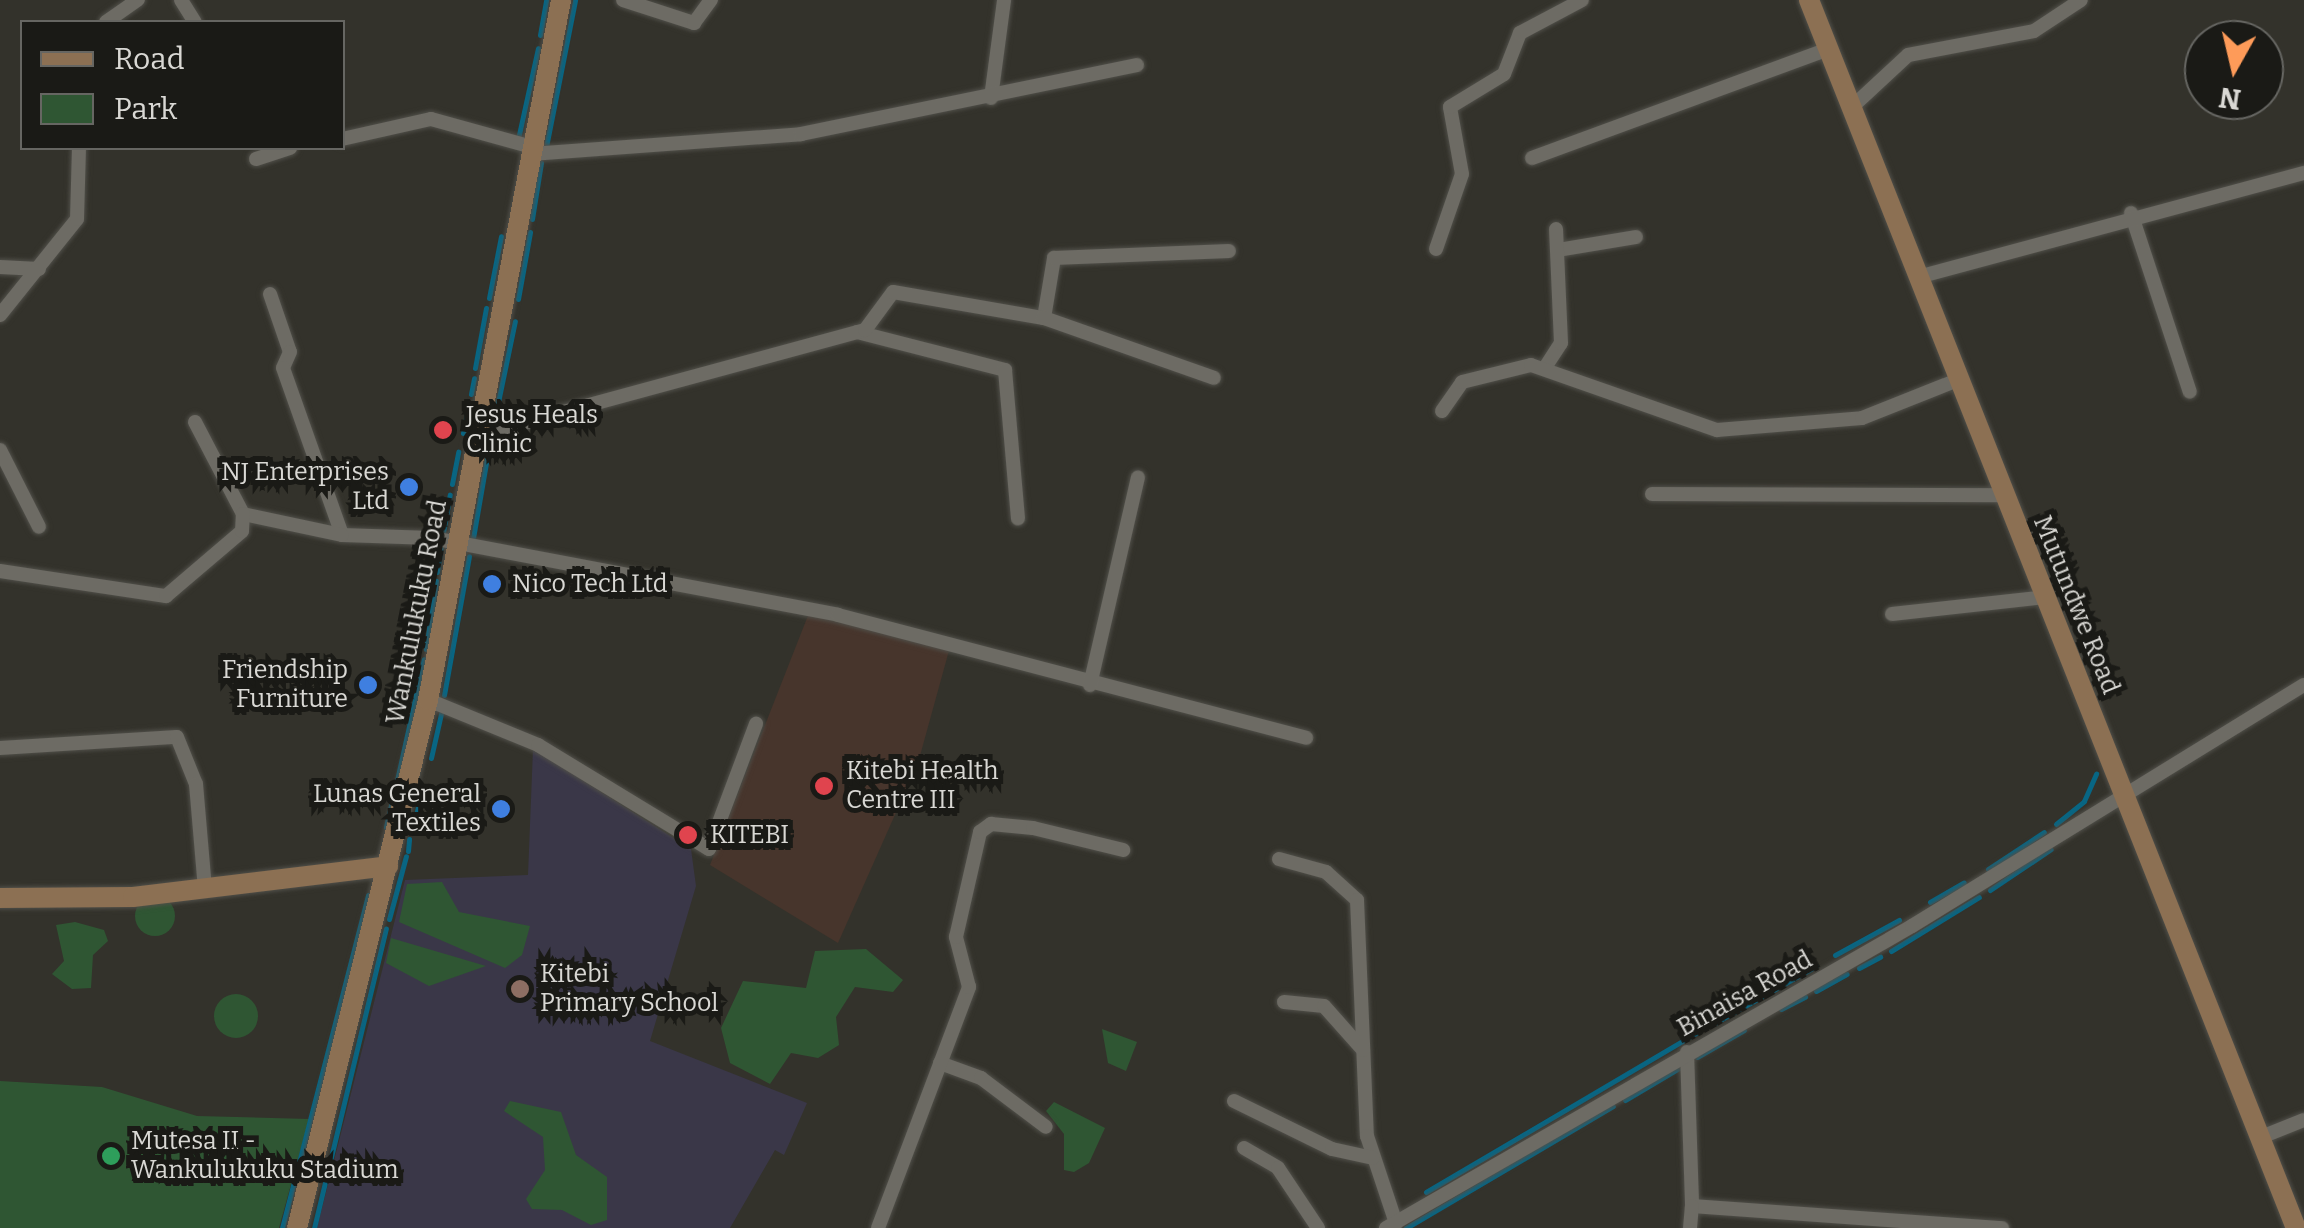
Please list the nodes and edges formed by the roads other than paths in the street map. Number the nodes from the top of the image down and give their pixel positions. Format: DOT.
graph roads {
  1 [pos="138,0"];
  2 [pos="561,0"];
  3 [pos="623,0"];
  4 [pos="711,0"];
  5 [pos="1004,0"];
  6 [pos="1582,0"];
  7 [pos="1809,0"];
  8 [pos="2080,0"];
  9 [pos="109,20"];
  10 [pos="1828,49"];
  11 [pos="1137,64"];
  12 [pos="991,98"];
  13 [pos="1852,107"];
  14 [pos="345,138"];
  15 [pos="79,150"];
  16 [pos="284,150"];
  17 [pos="532,151"];
  18 [pos="1532,158"];
  19 [pos="256,159"];
  20 [pos="2304,172"];
  21 [pos="2132,213"];
  22 [pos="1556,229"];
  23 [pos="1636,237"];
  24 [pos="1436,249"];
  25 [pos="1558,250"];
  26 [pos="1229,252"];
  27 [pos="0,267"];
  28 [pos="39,270"];
  29 [pos="1922,276"];
  30 [pos="270,294"];
  31 [pos="0,315"];
  32 [pos="1044,318"];
  33 [pos="857,332"];
  34 [pos="1546,366"];
  35 [pos="1214,378"];
  36 [pos="1960,379"];
  37 [pos="2190,392"];
  38 [pos="1442,411"];
  39 [pos="195,422"];
  40 [pos="476,436"];
  41 [pos="0,450"];
  42 [pos="1138,477"];
  43 [pos="1652,494"];
  44 [pos="2005,495"];
  45 [pos="243,514"];
  46 [pos="1018,518"];
  47 [pos="39,527"];
  48 [pos="342,535"];
  49 [pos="456,543"];
  50 [pos="0,571"];
  51 [pos="2047,597"];
  52 [pos="1892,614"];
  53 [pos="1090,685"];
  54 [pos="2304,685"];
  55 [pos="428,700"];
  56 [pos="756,724"];
  57 [pos="1306,738"];
  58 [pos="0,748"];
  59 [pos="2122,794"];
  60 [pos="1123,850"];
  61 [pos="1279,859"];
  62 [pos="388,866"];
  63 [pos="205,889"];
  64 [pos="0,898"];
  65 [pos="1284,1002"];
  66 [pos="1363,1050"];
  67 [pos="1688,1052"];
  68 [pos="940,1063"];
  69 [pos="1234,1101"];
  70 [pos="2304,1120"];
  71 [pos="1046,1127"];
  72 [pos="2259,1138"];
  73 [pos="1244,1148"];
  74 [pos="1373,1158"];
  75 [pos="1692,1206"];
  76 [pos="1391,1225"];
  77 [pos="297,1228"];
  78 [pos="878,1228"];
  79 [pos="1318,1228"];
  80 [pos="1690,1228"];
  81 [pos="2002,1228"];
  82 [pos="2296,1228"];
  1 -- 9 [label="street"];
  2 -- 17 [label="main road, Wankulukuku Road"];
  3 -- 4 [label="street"];
  5 -- 12 [label="street"];
  6 -- 24 [label="street"];
  7 -- 10 [label="main road, Mutundwe Road"];
  8 -- 13 [label="street"];
  10 -- 13 [label="main road, Mutundwe Road"];
  10 -- 18 [label="street"];
  11 -- 12 [label="street"];
  12 -- 17 [label="street"];
  13 -- 29 [label="main road, Mutundwe Road"];
  14 -- 17 [label="street"];
  15 -- 28 [label="street"];
  16 -- 19 [label="street"];
  17 -- 40 [label="main road, Wankulukuku Road"];
  20 -- 21 [label="street"];
  21 -- 29 [label="street"];
  21 -- 37 [label="street"];
  22 -- 25 [label="street"];
  23 -- 25 [label="street"];
  25 -- 34 [label="street"];
  26 -- 32 [label="street"];
  27 -- 28 [label="street"];
  28 -- 31 [label="street"];
  29 -- 36 [label="main road, Mutundwe Road"];
  30 -- 48 [label="street"];
  32 -- 33 [label="street"];
  32 -- 35 [label="street"];
  33 -- 40 [label="street"];
  33 -- 46 [label="street"];
  34 -- 36 [label="street"];
  34 -- 38 [label="street"];
  36 -- 44 [label="main road, Mutundwe Road"];
  39 -- 45 [label="street"];
  40 -- 49 [label="main road, Wankulukuku Road"];
  41 -- 47 [label="street"];
  42 -- 53 [label="street"];
  43 -- 44 [label="street"];
  44 -- 51 [label="main road, Mutundwe Road"];
  45 -- 48 [label="street"];
  45 -- 50 [label="street"];
  48 -- 49 [label="street"];
  49 -- 53 [label="street"];
  49 -- 55 [label="main road, Wankulukuku Road"];
  51 -- 52 [label="street"];
  51 -- 59 [label="main road, Mutundwe Road"];
  53 -- 57 [label="street"];
  54 -- 59 [label="street, Binaisa Road"];
  55 -- 56 [label="street"];
  55 -- 62 [label="main road, Wankulukuku Road"];
  58 -- 63 [label="street"];
  59 -- 67 [label="street, Binaisa Road"];
  59 -- 72 [label="main road, Mutundwe Road"];
  60 -- 68 [label="street"];
  61 -- 66 [label="street"];
  62 -- 63 [label="main road"];
  62 -- 77 [label="main road, Wankulukuku Road"];
  63 -- 64 [label="main road"];
  65 -- 66 [label="street"];
  66 -- 74 [label="street"];
  67 -- 75 [label="street"];
  67 -- 76 [label="street, Binaisa Road"];
  68 -- 71 [label="street"];
  68 -- 78 [label="street"];
  69 -- 74 [label="street"];
  70 -- 72 [label="street"];
  72 -- 82 [label="main road, Mutundwe Road"];
  73 -- 79 [label="street"];
  74 -- 76 [label="street"];
  75 -- 80 [label="street"];
  75 -- 81 [label="street"];
}
